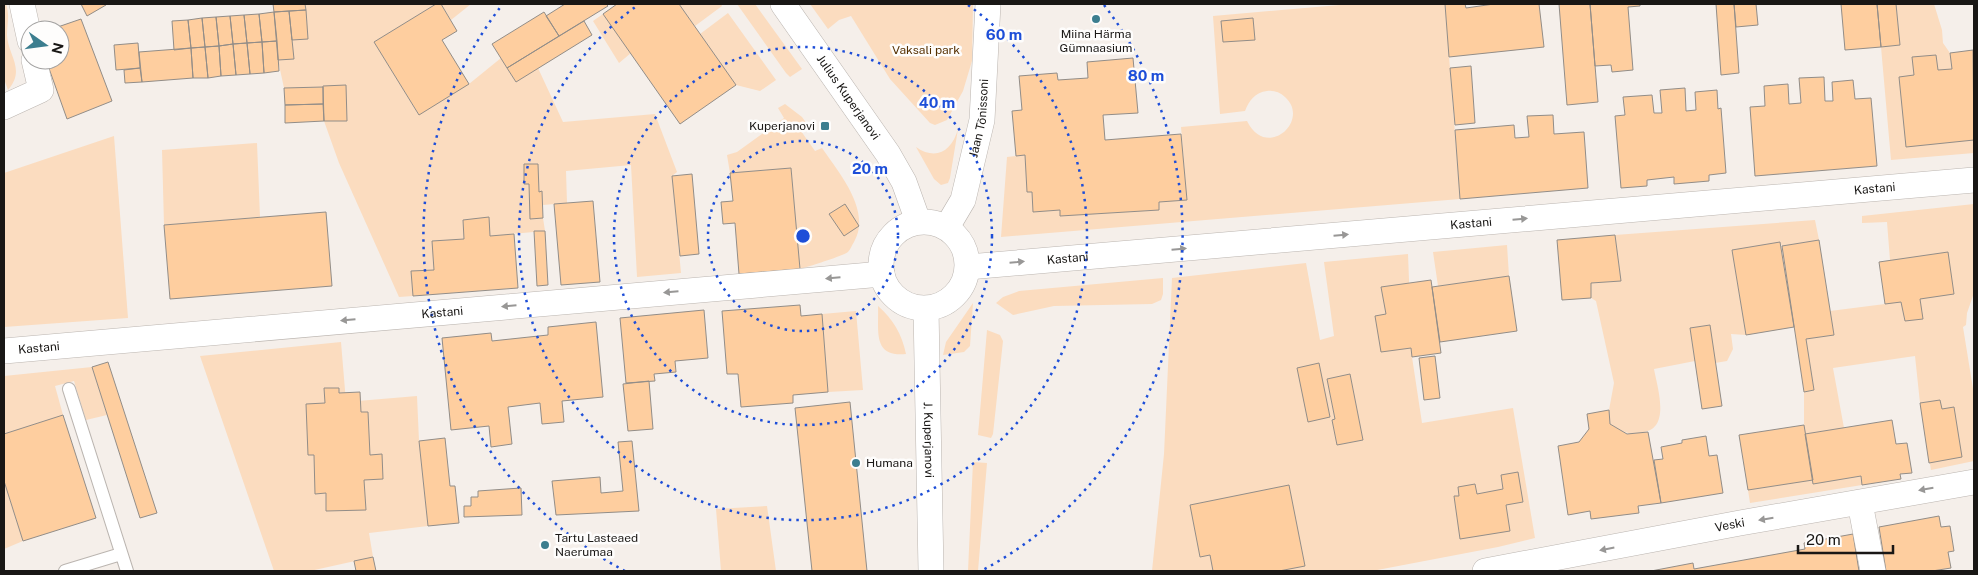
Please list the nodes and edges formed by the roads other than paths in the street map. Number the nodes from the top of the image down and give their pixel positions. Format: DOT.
graph roads {
  1 [pos="22,4"];
  2 [pos="783,4"];
  3 [pos="988,4"];
  4 [pos="25,20"];
  5 [pos="36,70"];
  6 [pos="4,107"];
  7 [pos="1974,180"];
  8 [pos="918,221"];
  9 [pos="947,228"];
  10 [pos="968,267"];
  11 [pos="882,274"];
  12 [pos="926,309"];
  13 [pos="4,350"];
  14 [pos="69,389"];
  15 [pos="1974,482"];
  16 [pos="1860,503"];
  17 [pos="121,554"];
  18 [pos="1516,568"];
  19 [pos="65,571"];
  20 [pos="127,571"];
  21 [pos="931,571"];
  22 [pos="1485,571"];
  23 [pos="1873,571"];
  1 -- 4 [label="street"];
  2 -- 8 [label="street, Julius Kuperjanovi"];
  3 -- 9 [label="street, Jaan Tõnissoni"];
  5 -- 6 [label="street"];
  10 -- 7 [label="street, Kastani, one-way"];
  8 -- 9 [label="street"];
  8 -- 11 [label="street"];
  9 -- 10 [label="street"];
  10 -- 12 [label="street"];
  11 -- 12 [label="street"];
  11 -- 13 [label="street, Kastani, one-way"];
  12 -- 21 [label="street, J. Kuperjanovi"];
  14 -- 17 [label="lane"];
  15 -- 16 [label="street, Veski, one-way"];
  16 -- 18 [label="street, Veski, one-way"];
  16 -- 23 [label="street"];
  17 -- 19 [label="lane"];
  17 -- 20 [label="lane"];
  18 -- 22 [label="street, Veski"];
}
